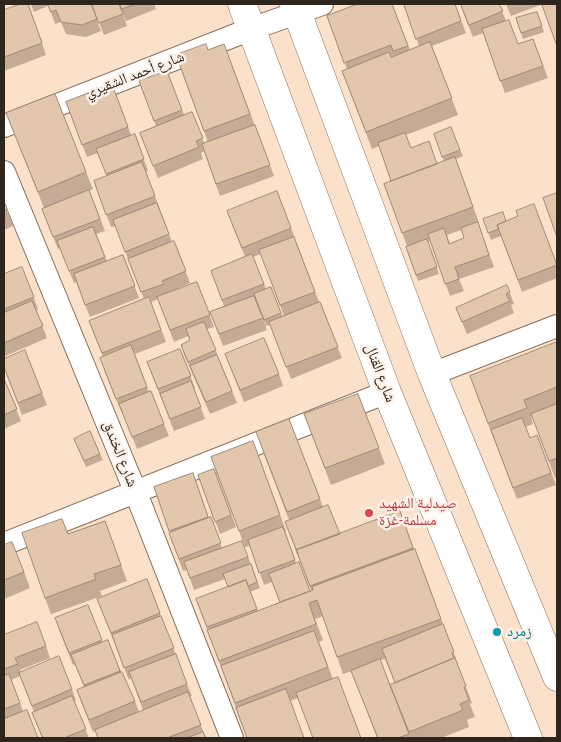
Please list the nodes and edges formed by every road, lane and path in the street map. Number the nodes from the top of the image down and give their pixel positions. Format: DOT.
graph roads {
  1 [pos="242,4"];
  2 [pos="304,7"];
  3 [pos="251,29"];
  4 [pos="4,126"];
  5 [pos="4,172"];
  6 [pos="557,326"];
  7 [pos="432,374"];
  8 [pos="387,392"];
  9 [pos="136,492"];
  10 [pos="4,544"];
  11 [pos="557,677"];
  12 [pos="232,738"];
  13 [pos="528,738"];
  1 -- 3 [label="main road, شارع القنال"];
  2 -- 3 [label="street, شارع أحمد الشقيري"];
  2 -- 7 [label="main road"];
  3 -- 4 [label="street, شارع أحمد الشقيري"];
  3 -- 8 [label="main road, شارع القنال"];
  5 -- 9 [label="street, شارع الخندق"];
  6 -- 7 [label="street"];
  7 -- 11 [label="main road"];
  8 -- 9 [label="street"];
  8 -- 13 [label="main road, شارع القنال"];
  9 -- 10 [label="street"];
  9 -- 12 [label="street, شارع الخندق"];
}
